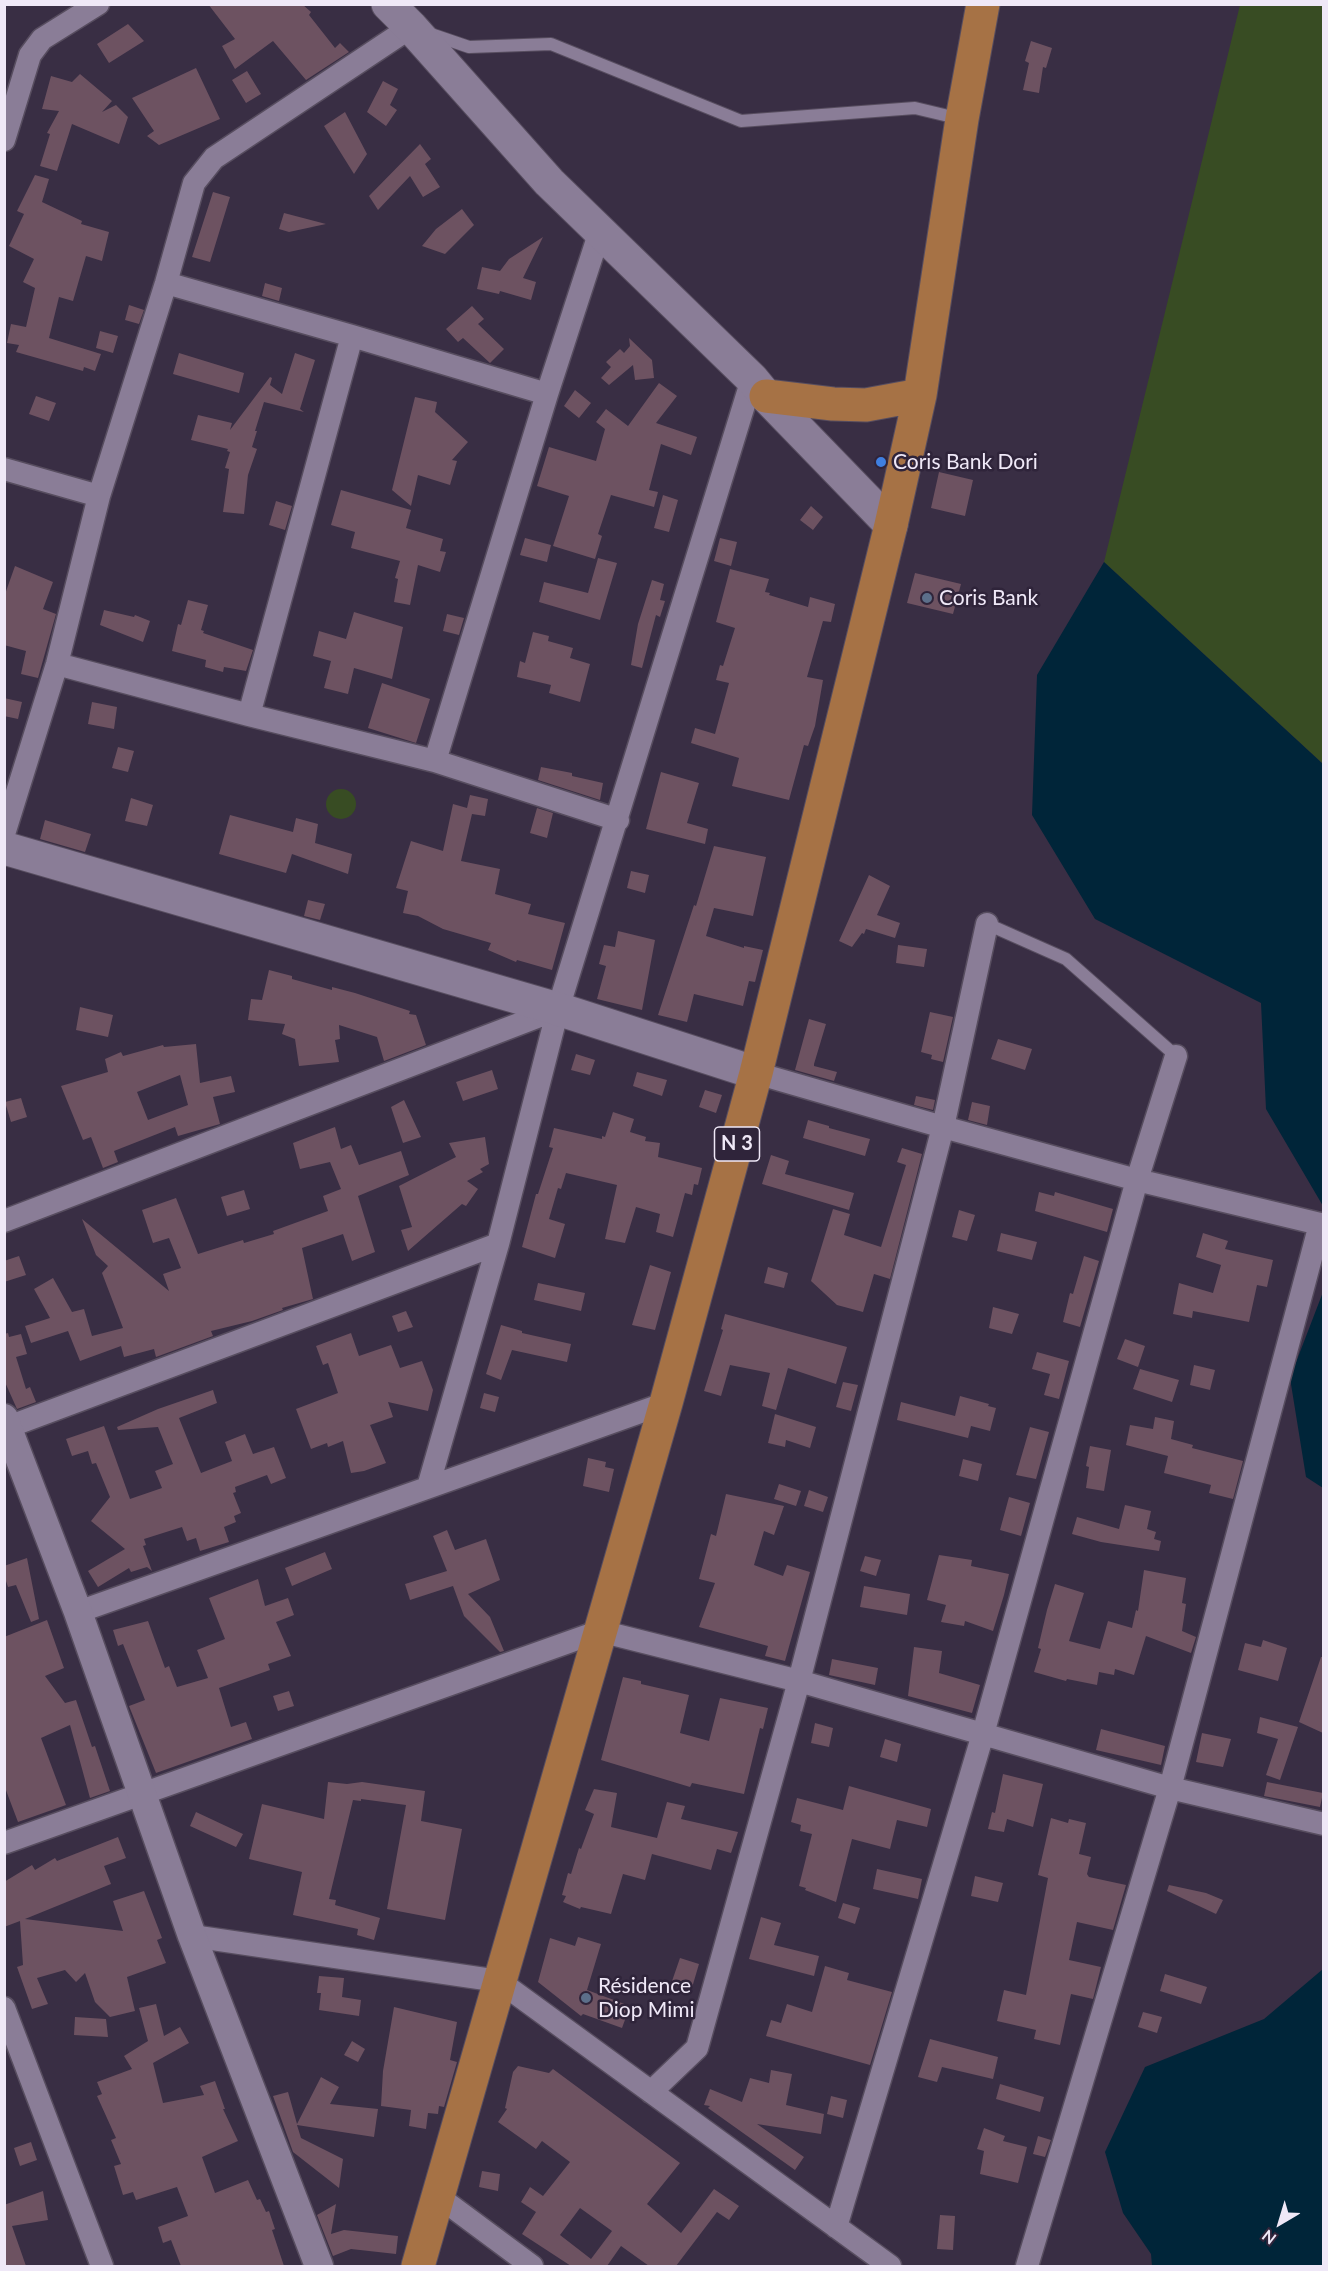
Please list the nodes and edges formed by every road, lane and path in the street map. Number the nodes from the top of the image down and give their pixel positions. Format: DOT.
graph roads {
  1 [pos="98,4"];
  2 [pos="388,4"];
  3 [pos="983,4"];
  4 [pos="411,27"];
  5 [pos="962,119"];
  6 [pos="4,140"];
  7 [pos="600,231"];
  8 [pos="166,283"];
  9 [pos="352,336"];
  10 [pos="759,388"];
  11 [pos="547,394"];
  12 [pos="920,394"];
  13 [pos="4,469"];
  14 [pos="99,496"];
  15 [pos="891,525"];
  16 [pos="57,664"];
  17 [pos="249,715"];
  18 [pos="435,761"];
  19 [pos="618,820"];
  20 [pos="4,834"];
  21 [pos="4,848"];
  22 [pos="987,924"];
  23 [pos="558,1009"];
  24 [pos="1176,1056"];
  25 [pos="756,1072"];
  26 [pos="943,1127"];
  27 [pos="1137,1180"];
  28 [pos="4,1221"];
  29 [pos="498,1244"];
  30 [pos="666,1403"];
  31 [pos="6,1423"];
  32 [pos="428,1487"];
  33 [pos="78,1612"];
  34 [pos="600,1631"];
  35 [pos="799,1681"];
  36 [pos="983,1734"];
  37 [pos="1170,1788"];
  38 [pos="141,1794"];
  39 [pos="1323,1824"];
  40 [pos="4,1843"];
  41 [pos="192,1936"];
  42 [pos="499,1981"];
  43 [pos="4,2008"];
  44 [pos="651,2092"];
  45 [pos="439,2197"];
  46 [pos="836,2227"];
  47 [pos="102,2266"];
  48 [pos="319,2266"];
  49 [pos="418,2266"];
  50 [pos="532,2266"];
  51 [pos="890,2266"];
  52 [pos="1027,2266"];
  1 -- 6 [label="street"];
  2 -- 4 [label="main road"];
  3 -- 5 [label="main road, N 3"];
  4 -- 5 [label="lane"];
  4 -- 7 [label="main road"];
  4 -- 8 [label="street"];
  5 -- 12 [label="main road, N 3"];
  7 -- 10 [label="main road"];
  7 -- 11 [label="street"];
  8 -- 9 [label="street"];
  8 -- 14 [label="street"];
  9 -- 11 [label="street"];
  9 -- 17 [label="street"];
  10 -- 12 [label="main road"];
  10 -- 15 [label="main road"];
  10 -- 19 [label="street"];
  11 -- 18 [label="street"];
  12 -- 15 [label="main road, N 3"];
  13 -- 14 [label="street"];
  14 -- 16 [label="street"];
  15 -- 25 [label="main road, N 3"];
  16 -- 17 [label="street"];
  16 -- 20 [label="street"];
  17 -- 18 [label="street"];
  18 -- 19 [label="street"];
  19 -- 23 [label="street"];
  21 -- 23 [label="main road"];
  22 -- 24 [label="lane"];
  22 -- 26 [label="street"];
  23 -- 25 [label="main road"];
  23 -- 28 [label="street"];
  23 -- 29 [label="street"];
  24 -- 27 [label="street"];
  25 -- 26 [label="street"];
  25 -- 30 [label="main road, N 3"];
  26 -- 27 [label="street"];
  26 -- 35 [label="street"];
  27 -- 36 [label="street"];
  27 -- 37 [label="street"];
  29 -- 31 [label="street"];
  29 -- 32 [label="street"];
  30 -- 32 [label="street"];
  30 -- 34 [label="main road, N 3"];
  31 -- 33 [label="street"];
  32 -- 33 [label="street"];
  33 -- 38 [label="street"];
  34 -- 35 [label="street"];
  34 -- 38 [label="street"];
  34 -- 42 [label="main road, N 3"];
  35 -- 36 [label="street"];
  35 -- 44 [label="street"];
  36 -- 37 [label="street"];
  36 -- 46 [label="street"];
  37 -- 39 [label="street"];
  37 -- 52 [label="street"];
  38 -- 40 [label="street"];
  38 -- 41 [label="street"];
  41 -- 42 [label="street"];
  41 -- 48 [label="street"];
  42 -- 44 [label="street"];
  42 -- 45 [label="main road, N 3"];
  43 -- 47 [label="street"];
  44 -- 46 [label="street"];
  45 -- 49 [label="main road, N 3"];
  45 -- 50 [label="street"];
  46 -- 51 [label="street"];
}
